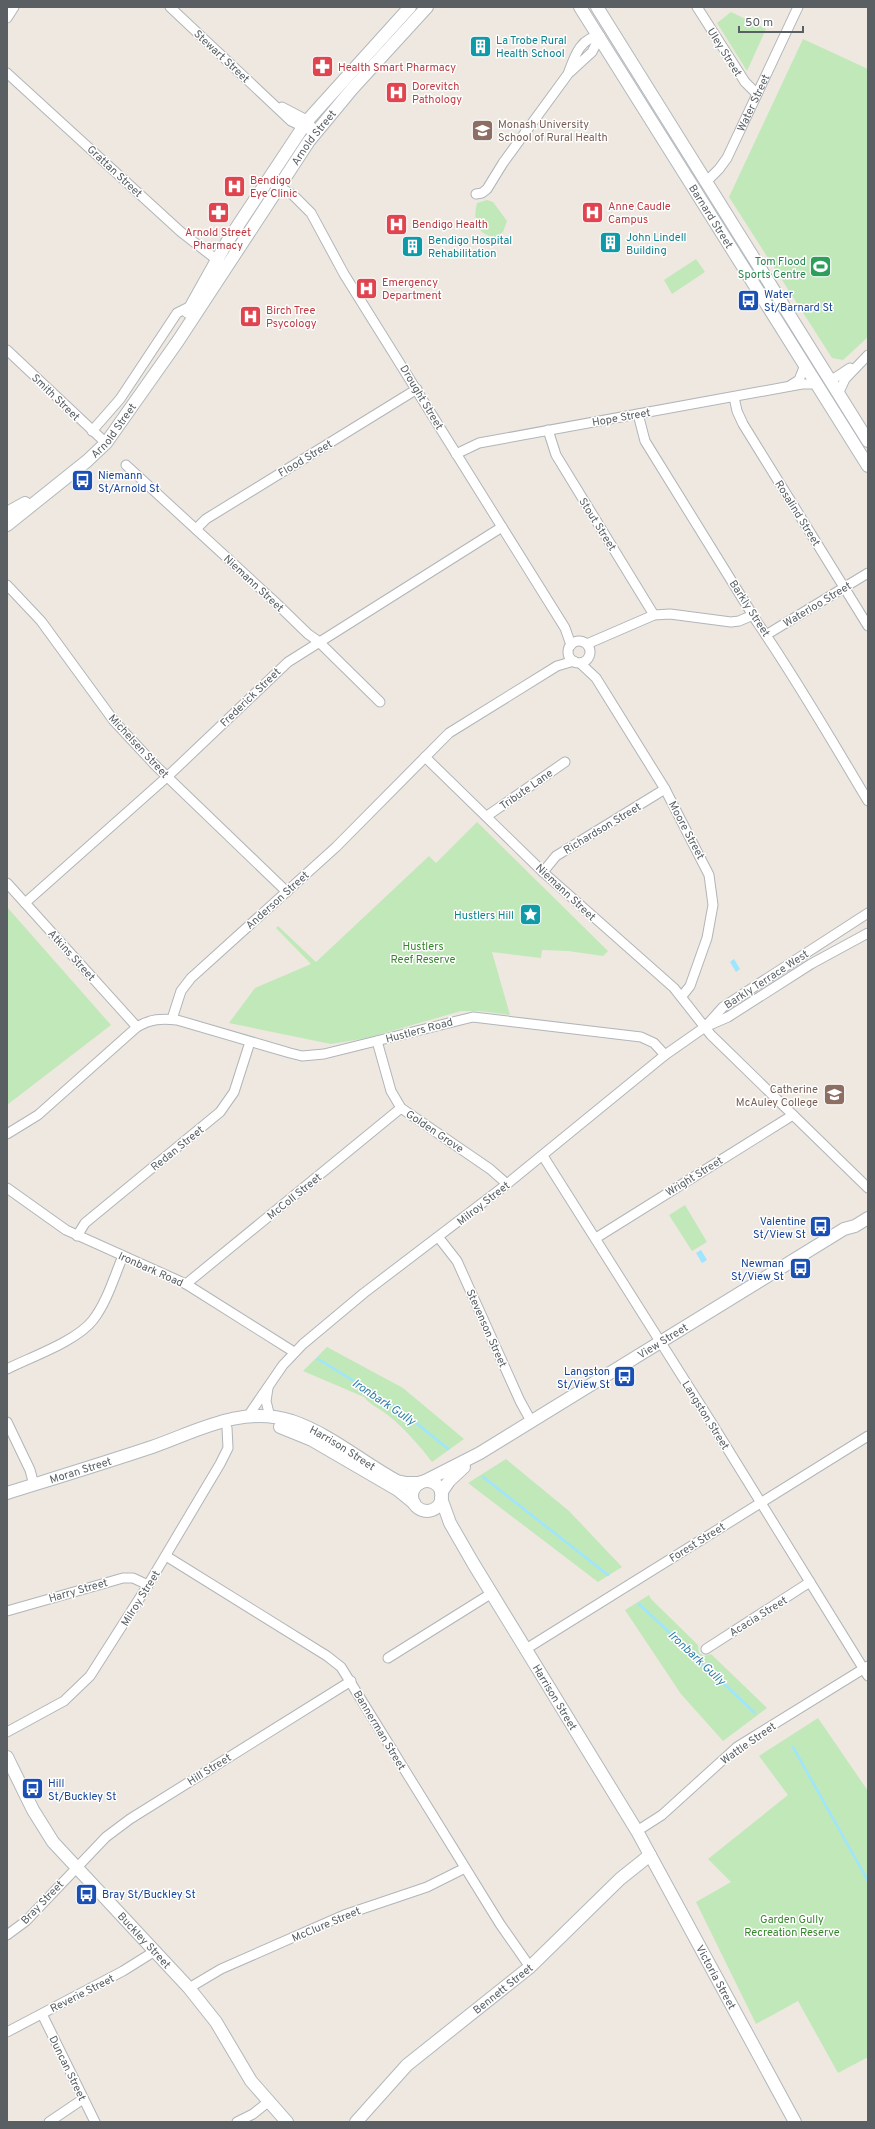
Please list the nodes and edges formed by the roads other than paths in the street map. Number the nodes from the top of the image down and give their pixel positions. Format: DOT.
graph roads {
  1 [pos="10,7"];
  2 [pos="14,7"];
  3 [pos="170,7"];
  4 [pos="410,7"];
  5 [pos="427,7"];
  6 [pos="580,7"];
  7 [pos="597,7"];
  8 [pos="697,7"];
  9 [pos="798,7"];
  10 [pos="7,10"];
  11 [pos="7,18"];
  12 [pos="610,29"];
  13 [pos="600,36"];
  14 [pos="7,73"];
  15 [pos="757,94"];
  16 [pos="305,124"];
  17 [pos="316,133"];
  18 [pos="266,180"];
  19 [pos="706,182"];
  20 [pos="278,186"];
  21 [pos="695,190"];
  22 [pos="476,194"];
  23 [pos="731,224"];
  24 [pos="737,258"];
  25 [pos="221,263"];
  26 [pos="191,306"];
  27 [pos="7,350"];
  28 [pos="868,355"];
  29 [pos="162,361"];
  30 [pos="857,364"];
  31 [pos="805,366"];
  32 [pos="830,381"];
  33 [pos="817,384"];
  34 [pos="788,387"];
  35 [pos="417,389"];
  36 [pos="838,394"];
  37 [pos="734,397"];
  38 [pos="638,414"];
  39 [pos="548,430"];
  40 [pos="92,431"];
  41 [pos="868,441"];
  42 [pos="106,443"];
  43 [pos="456,454"];
  44 [pos="867,464"];
  45 [pos="126,465"];
  46 [pos="52,488"];
  47 [pos="7,513"];
  48 [pos="7,525"];
  49 [pos="502,527"];
  50 [pos="196,529"];
  51 [pos="868,573"];
  52 [pos="7,585"];
  53 [pos="844,587"];
  54 [pos="654,615"];
  55 [pos="753,615"];
  56 [pos="868,626"];
  57 [pos="565,628"];
  58 [pos="766,635"];
  59 [pos="318,641"];
  60 [pos="586,648"];
  61 [pos="570,649"];
  62 [pos="577,662"];
  63 [pos="558,666"];
  64 [pos="596,678"];
  65 [pos="380,702"];
  66 [pos="425,757"];
  67 [pos="565,762"];
  68 [pos="168,776"];
  69 [pos="665,789"];
  70 [pos="868,801"];
  71 [pos="487,816"];
  72 [pos="543,872"];
  73 [pos="7,883"];
  74 [pos="287,892"];
  75 [pos="25,903"];
  76 [pos="868,913"];
  77 [pos="868,933"];
  78 [pos="682,996"];
  79 [pos="172,1019"];
  80 [pos="137,1027"];
  81 [pos="705,1027"];
  82 [pos="377,1041"];
  83 [pos="250,1042"];
  84 [pos="665,1055"];
  85 [pos="401,1108"];
  86 [pos="792,1115"];
  87 [pos="7,1134"];
  88 [pos="543,1156"];
  89 [pos="507,1184"];
  90 [pos="7,1188"];
  91 [pos="868,1188"];
  92 [pos="868,1209"];
  93 [pos="868,1218"];
  94 [pos="844,1229"];
  95 [pos="77,1236"];
  96 [pos="439,1238"];
  97 [pos="596,1238"];
  98 [pos="123,1256"];
  99 [pos="186,1284"];
  100 [pos="660,1341"];
  101 [pos="294,1352"];
  102 [pos="7,1369"];
  103 [pos="269,1387"];
  104 [pos="248,1416"];
  105 [pos="264,1419"];
  106 [pos="531,1421"];
  107 [pos="7,1422"];
  108 [pos="227,1428"];
  109 [pos="868,1436"];
  110 [pos="153,1446"];
  111 [pos="480,1453"];
  112 [pos="423,1482"];
  113 [pos="34,1485"];
  114 [pos="7,1493"];
  115 [pos="441,1495"];
  116 [pos="760,1502"];
  117 [pos="414,1503"];
  118 [pos="430,1511"];
  119 [pos="166,1556"];
  120 [pos="473,1563"];
  121 [pos="810,1582"];
  122 [pos="148,1585"];
  123 [pos="492,1593"];
  124 [pos="7,1611"];
  125 [pos="526,1649"];
  126 [pos="706,1649"];
  127 [pos="388,1658"];
  128 [pos="867,1670"];
  129 [pos="351,1681"];
  130 [pos="7,1732"];
  131 [pos="7,1757"];
  132 [pos="637,1831"];
  133 [pos="650,1855"];
  134 [pos="76,1868"];
  135 [pos="465,1868"];
  136 [pos="7,1935"];
  137 [pos="155,1951"];
  138 [pos="530,1967"];
  139 [pos="189,1988"];
  140 [pos="42,2014"];
  141 [pos="7,2032"];
  142 [pos="83,2099"];
  143 [pos="268,2102"];
  144 [pos="49,2122"];
  145 [pos="95,2122"];
  146 [pos="237,2122"];
  147 [pos="287,2122"];
  148 [pos="356,2122"];
  149 [pos="795,2122"];
  1 -- 10 [label="street"];
  2 -- 11 [label="street"];
  3 -- 16 [label="street, Stewart Street"];
  4 -- 16 [label="street, Arnold Street"];
  5 -- 17 [label="street, Arnold Street"];
  6 -- 13 [label="street, Barnard Street"];
  7 -- 12 [label="street, Barnard Street"];
  8 -- 15 [label="street, Uley Street"];
  9 -- 15 [label="street, Water Street"];
  12 -- 13 [label="street"];
  12 -- 19 [label="street, Barnard Street"];
  13 -- 21 [label="street, Barnard Street"];
  13 -- 22 [label="street"];
  14 -- 25 [label="street, Grattan Street"];
  15 -- 19 [label="street, Water Street"];
  16 -- 17 [label="street, Stewart Street"];
  16 -- 18 [label="street, Arnold Street"];
  17 -- 20 [label="street, Arnold Street"];
  18 -- 20 [label="street, Drought Street"];
  18 -- 25 [label="street, Arnold Street"];
  19 -- 21 [label="street, Water Street"];
  19 -- 23 [label="street, Barnard Street"];
  20 -- 25 [label="street, Arnold Street"];
  20 -- 35 [label="street, Drought Street"];
  21 -- 24 [label="street, Barnard Street"];
  23 -- 24 [label="street"];
  23 -- 32 [label="street, Barnard Street"];
  24 -- 31 [label="street, Barnard Street"];
  25 -- 26 [label="street, Arnold Street"];
  25 -- 29 [label="street, Arnold Street"];
  26 -- 29 [label="street, Arnold Street"];
  26 -- 40 [label="street, Arnold Street"];
  27 -- 40 [label="street, Smith Street"];
  28 -- 30 [label="street"];
  29 -- 42 [label="street, Arnold Street"];
  30 -- 32 [label="street"];
  30 -- 36 [label="street"];
  31 -- 33 [label="street, Barnard Street"];
  31 -- 34 [label="street"];
  32 -- 36 [label="street, Barnard Street"];
  32 -- 44 [label="street"];
  33 -- 34 [label="street, Hope Street"];
  33 -- 44 [label="street, Barnard Street"];
  34 -- 37 [label="street, Hope Street"];
  35 -- 43 [label="street, Drought Street"];
  35 -- 50 [label="street, Flood Street"];
  36 -- 41 [label="street, Barnard Street"];
  37 -- 38 [label="street, Hope Street"];
  37 -- 53 [label="street, Rosalind Street"];
  38 -- 39 [label="street, Hope Street"];
  38 -- 55 [label="street, Barkly Street"];
  39 -- 43 [label="street, Hope Street"];
  39 -- 54 [label="street, Stout Street"];
  40 -- 42 [label="street, Smith Street"];
  42 -- 46 [label="street, Arnold Street"];
  43 -- 49 [label="street, Drought Street"];
  45 -- 50 [label="street, Niemann Street"];
  46 -- 47 [label="street, Arnold Street"];
  46 -- 48 [label="street, Arnold Street"];
  49 -- 57 [label="street, Drought Street"];
  49 -- 59 [label="street, Frederick Street"];
  50 -- 59 [label="street, Niemann Street"];
  51 -- 53 [label="street, Waterloo Street"];
  52 -- 68 [label="street, Michelsen Street"];
  53 -- 56 [label="street, Rosalind Street"];
  53 -- 58 [label="street, Waterloo Street"];
  54 -- 55 [label="street"];
  54 -- 60 [label="street"];
  55 -- 58 [label="street, Barkly Street"];
  57 -- 60 [label="street, Drought Street"];
  57 -- 61 [label="street, Drought Street"];
  58 -- 70 [label="street, Barkly Street"];
  59 -- 65 [label="street, Niemann Street"];
  59 -- 68 [label="street, Frederick Street"];
  60 -- 61 [label="street"];
  60 -- 62 [label="street, Anderson Street"];
  60 -- 64 [label="street, Moore Street"];
  61 -- 62 [label="street, Drought Street"];
  61 -- 63 [label="street, Anderson Street"];
  62 -- 63 [label="street, Anderson Street"];
  62 -- 64 [label="street, Moore Street"];
  63 -- 66 [label="street, Anderson Street"];
  64 -- 69 [label="street, Moore Street"];
  66 -- 71 [label="street, Niemann Street"];
  66 -- 74 [label="street, Anderson Street"];
  67 -- 71 [label="street, Tribute Lane"];
  68 -- 74 [label="street, Michelsen Street"];
  68 -- 75 [label="street, Frederick Street"];
  69 -- 72 [label="street, Richardson Street"];
  69 -- 78 [label="street, Moore Street"];
  71 -- 72 [label="street, Niemann Street"];
  72 -- 78 [label="street, Niemann Street"];
  73 -- 75 [label="street, Atkins Street"];
  74 -- 79 [label="street, Anderson Street"];
  75 -- 80 [label="street, Atkins Street"];
  76 -- 81 [label="street, Barkly Terrace West"];
  77 -- 81 [label="street, Barkly Terrace West"];
  78 -- 81 [label="street, Niemann Street"];
  79 -- 80 [label="street"];
  79 -- 83 [label="street, Hustlers Road"];
  80 -- 87 [label="street"];
  81 -- 84 [label="street, Milroy Street"];
  81 -- 86 [label="street, Niemann Street"];
  82 -- 83 [label="street, Hustlers Road"];
  82 -- 84 [label="street, Hustlers Road"];
  82 -- 85 [label="street, Golden Grove"];
  83 -- 95 [label="street, Redan Street"];
  84 -- 88 [label="street, Milroy Street"];
  85 -- 89 [label="street, Golden Grove"];
  85 -- 99 [label="street, McColl Street"];
  86 -- 91 [label="street, Niemann Street"];
  86 -- 97 [label="street, Wright Street"];
  88 -- 89 [label="street, Milroy Street"];
  88 -- 97 [label="street, Langston Street"];
  89 -- 96 [label="street, Milroy Street"];
  90 -- 95 [label="street, Ironbark Road"];
  92 -- 94 [label="street, View Street"];
  93 -- 94 [label="street, View Street"];
  94 -- 100 [label="street, View Street"];
  95 -- 98 [label="street, Ironbark Road"];
  96 -- 101 [label="street, Milroy Street"];
  96 -- 106 [label="street, Stevenson Street"];
  97 -- 100 [label="street, Langston Street"];
  98 -- 99 [label="street, Ironbark Road"];
  98 -- 102 [label="street"];
  99 -- 101 [label="street, Ironbark Road"];
  100 -- 106 [label="street, View Street"];
  100 -- 116 [label="street, Langston Street"];
  101 -- 103 [label="street, Milroy Street"];
  103 -- 104 [label="street, Milroy Street"];
  103 -- 105 [label="street"];
  104 -- 105 [label="street, Moran Street"];
  104 -- 110 [label="street, Moran Street"];
  105 -- 108 [label="street, Moran Street"];
  105 -- 112 [label="street, Harrison Street"];
  105 -- 117 [label="street, Harrison Street"];
  106 -- 111 [label="street, View Street"];
  107 -- 113 [label="street"];
  108 -- 110 [label="street, Moran Street"];
  108 -- 119 [label="street, Milroy Street"];
  109 -- 116 [label="street, Forest Street"];
  110 -- 113 [label="street, Moran Street"];
  111 -- 112 [label="street, View Street"];
  111 -- 115 [label="street, View Street"];
  112 -- 115 [label="street"];
  112 -- 117 [label="street"];
  113 -- 114 [label="street, Moran Street"];
  115 -- 118 [label="street"];
  115 -- 120 [label="street, Harrison Street"];
  116 -- 121 [label="street, Langston Street"];
  116 -- 125 [label="street, Forest Street"];
  117 -- 118 [label="street"];
  118 -- 120 [label="street, Harrison Street"];
  119 -- 122 [label="street, Milroy Street"];
  119 -- 129 [label="street, Bannerman Street"];
  120 -- 123 [label="street, Harrison Street"];
  121 -- 126 [label="street, Acacia Street"];
  121 -- 128 [label="street, Langston Street"];
  122 -- 124 [label="street, Harry Street"];
  122 -- 130 [label="street, Milroy Street"];
  123 -- 125 [label="street, Harrison Street"];
  123 -- 127 [label="street"];
  125 -- 132 [label="street, Harrison Street"];
  128 -- 132 [label="street, Wattle Street"];
  129 -- 134 [label="street, Hill Street"];
  129 -- 135 [label="street, Bannerman Street"];
  131 -- 134 [label="street, Buckley Street"];
  132 -- 133 [label="street, Victoria Street"];
  133 -- 138 [label="street, Bennett Street"];
  133 -- 149 [label="street, Victoria Street"];
  134 -- 136 [label="street, Bray Street"];
  134 -- 137 [label="street, Buckley Street"];
  135 -- 138 [label="street, Bannerman Street"];
  135 -- 139 [label="street, McClure Street"];
  137 -- 139 [label="street, Buckley Street"];
  137 -- 140 [label="street, Reverie Street"];
  138 -- 148 [label="street, Bennett Street"];
  139 -- 143 [label="street, Buckley Street"];
  140 -- 141 [label="street, Reverie Street"];
  140 -- 142 [label="street, Duncan Street"];
  142 -- 144 [label="street"];
  142 -- 145 [label="street, Duncan Street"];
  143 -- 146 [label="street"];
  143 -- 147 [label="street, Buckley Street"];
}
